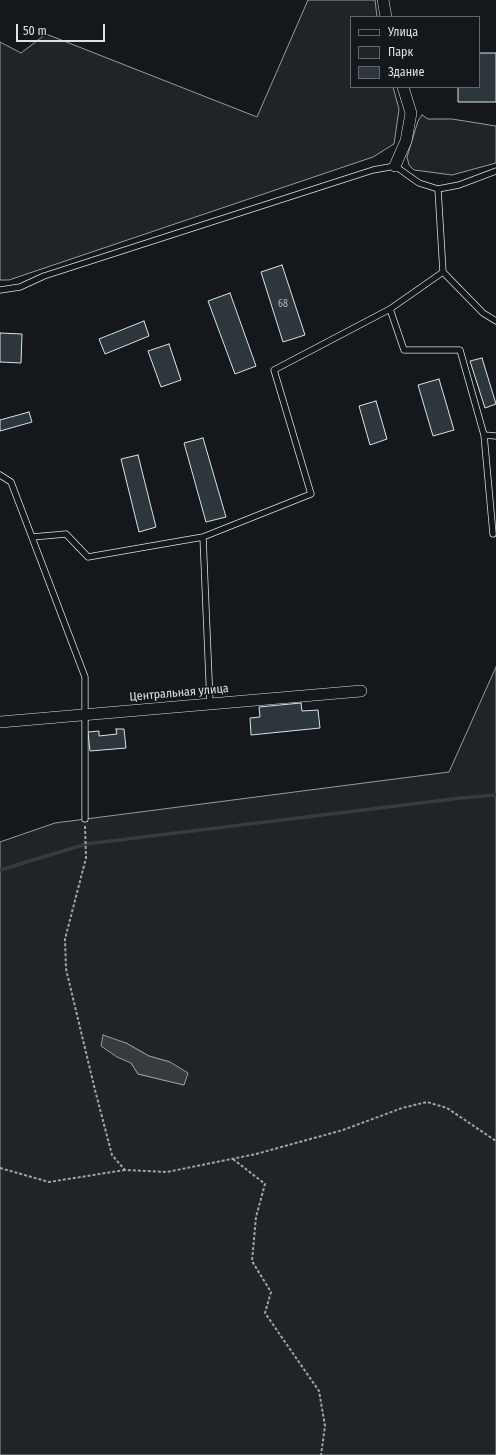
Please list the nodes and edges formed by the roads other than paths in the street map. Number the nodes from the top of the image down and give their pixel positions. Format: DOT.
graph roads {
  1 [pos="383,0"];
  2 [pos="386,16"];
  3 [pos="403,88"];
  4 [pos="395,166"];
  5 [pos="496,171"];
  6 [pos="438,189"];
  7 [pos="442,272"];
  8 [pos="0,290"];
  9 [pos="390,309"];
  10 [pos="496,321"];
  11 [pos="484,435"];
  12 [pos="496,436"];
  13 [pos="0,475"];
  14 [pos="493,534"];
  15 [pos="32,537"];
  16 [pos="203,538"];
  17 [pos="361,691"];
  18 [pos="210,704"];
  19 [pos="85,714"];
  20 [pos="0,722"];
  21 [pos="85,819"];
  1 -- 2 [label="street"];
  3 -- 4 [label="street"];
  4 -- 6 [label="lane"];
  4 -- 8 [label="lane"];
  5 -- 6 [label="lane"];
  6 -- 7 [label="lane"];
  7 -- 9 [label="lane"];
  7 -- 10 [label="lane"];
  9 -- 11 [label="lane"];
  9 -- 16 [label="lane"];
  11 -- 12 [label="lane"];
  11 -- 14 [label="lane"];
  13 -- 15 [label="lane"];
  15 -- 16 [label="lane"];
  15 -- 19 [label="lane"];
  16 -- 18 [label="lane"];
  17 -- 18 [label="street, Центральная улица"];
  18 -- 19 [label="street, Центральная улица"];
  19 -- 20 [label="street, Центральная улица"];
  19 -- 21 [label="lane"];
}
